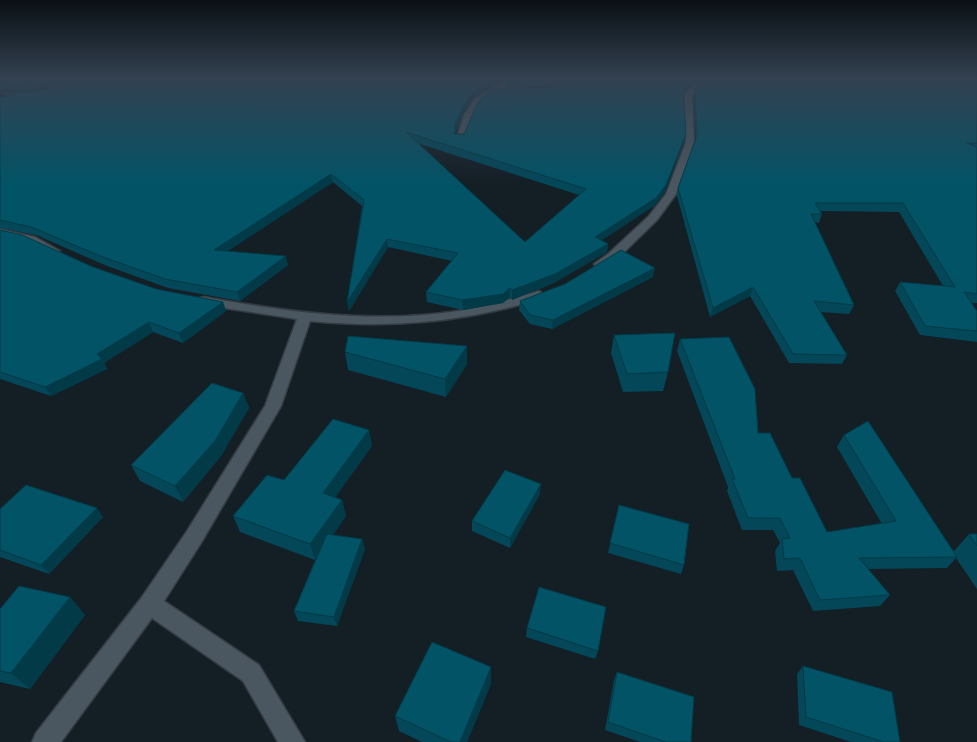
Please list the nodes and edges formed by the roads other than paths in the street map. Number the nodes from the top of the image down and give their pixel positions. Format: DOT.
graph roads {
  1 [pos="468,114"];
  2 [pos="689,114"];
  3 [pos="459,138"];
  4 [pos="0,232"];
  5 [pos="62,254"];
  6 [pos="589,270"];
  7 [pos="550,291"];
  8 [pos="191,298"];
  9 [pos="304,315"];
  10 [pos="150,604"];
  11 [pos="45,742"];
  12 [pos="292,742"];
  1 -- 3 [label="street"];
  2 -- 6 [label="street"];
  4 -- 5 [label="street"];
  7 -- 9 [label="street"];
  8 -- 9 [label="street"];
  9 -- 10 [label="street"];
  10 -- 11 [label="street"];
  10 -- 12 [label="street"];
}
